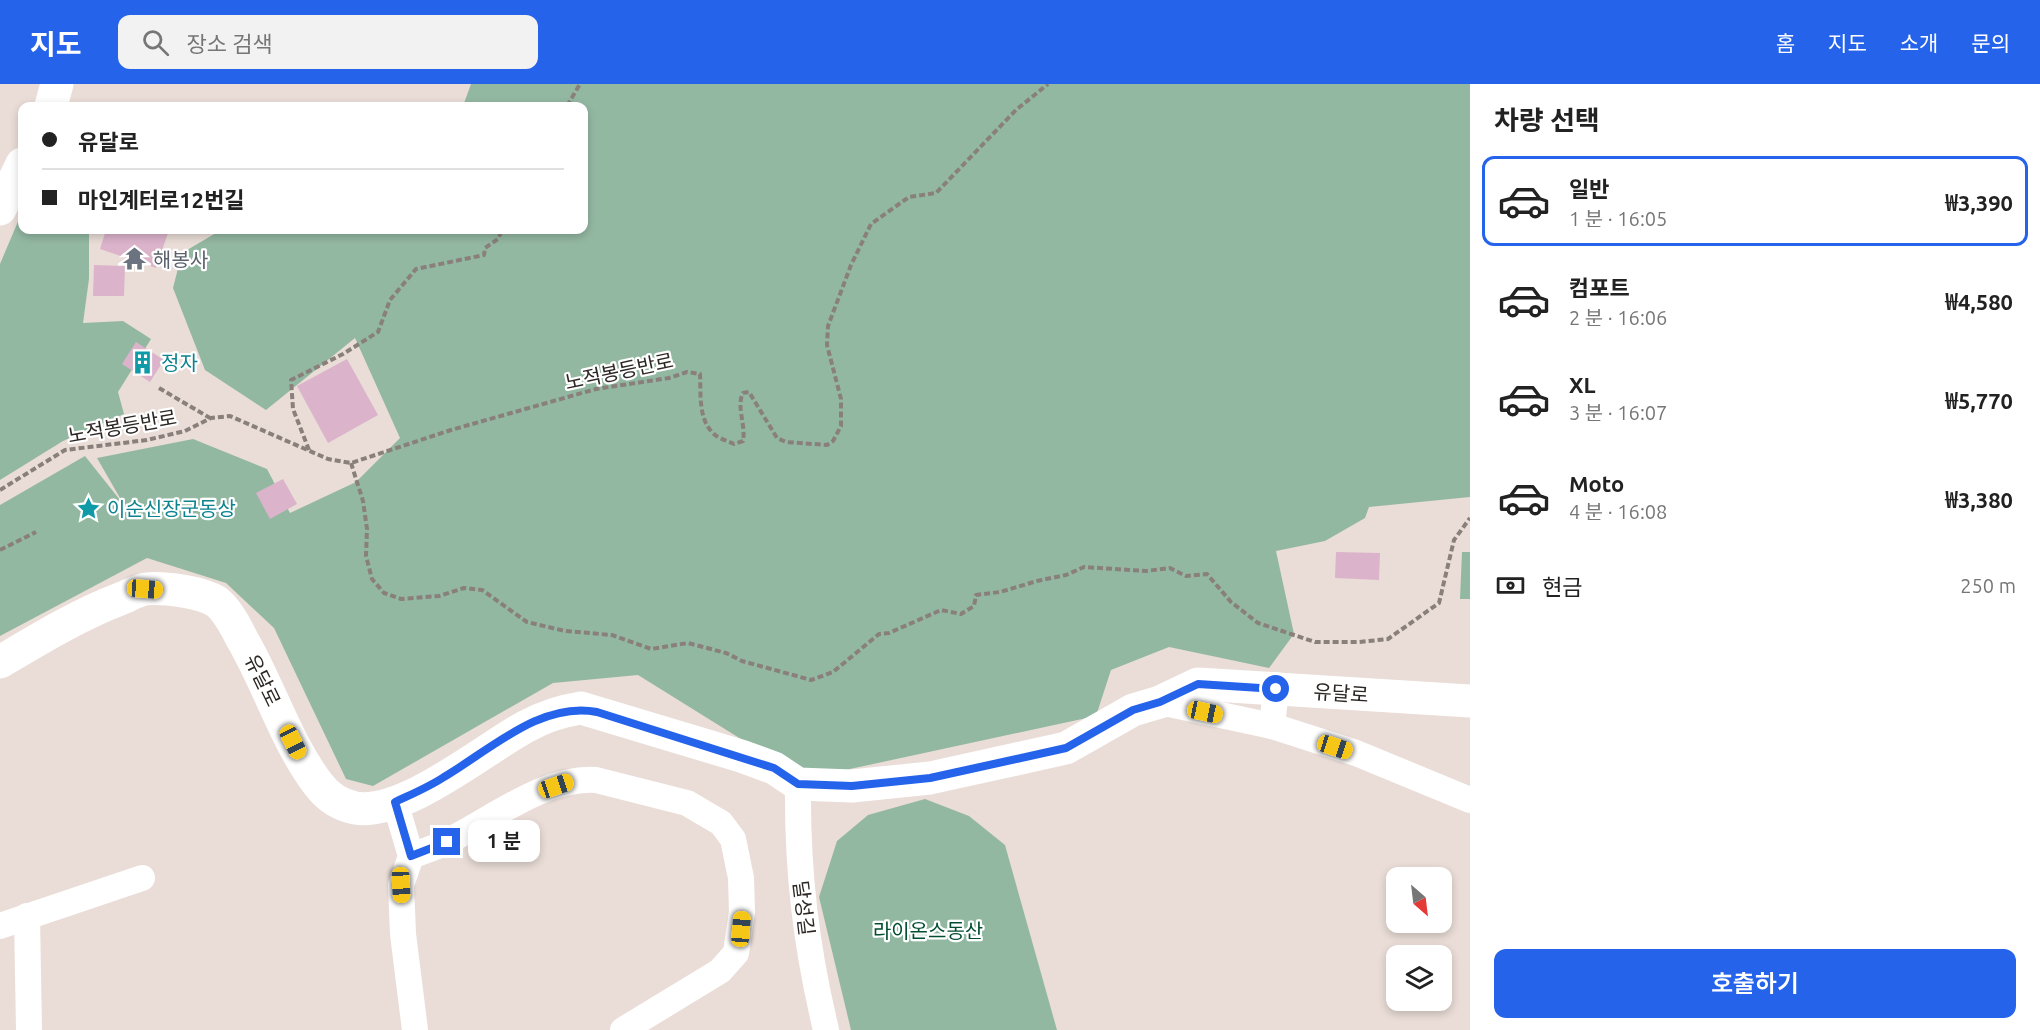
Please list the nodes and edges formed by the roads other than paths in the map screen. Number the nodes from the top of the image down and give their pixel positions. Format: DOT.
graph roads {
  1 [pos="57,84"];
  2 [pos="52,102"];
  3 [pos="18,172"];
  4 [pos="0,209"];
  5 [pos="0,662"];
  6 [pos="1276,689"];
  7 [pos="1470,701"];
  8 [pos="1160,702"];
  9 [pos="1272,726"];
  10 [pos="798,784"];
  11 [pos="1470,800"];
  12 [pos="395,802"];
  13 [pos="411,856"];
  14 [pos="142,878"];
  15 [pos="27,916"];
  16 [pos="0,926"];
  17 [pos="28,1030"];
  18 [pos="415,1030"];
  19 [pos="623,1030"];
  20 [pos="826,1030"];
  1 -- 2 [label="street"];
  3 -- 4 [label="street"];
  5 -- 12 [label="street, 유달로"];
  6 -- 7 [label="street, 유달로"];
  6 -- 8 [label="street, 유달로"];
  6 -- 9 [label="street"];
  8 -- 9 [label="street"];
  8 -- 10 [label="street, 유달로"];
  9 -- 11 [label="street"];
  10 -- 12 [label="street, 유달로"];
  10 -- 20 [label="street, 달성길"];
  12 -- 13 [label="street"];
  13 -- 18 [label="street"];
  13 -- 19 [label="street"];
  14 -- 15 [label="street"];
  15 -- 16 [label="street"];
  15 -- 17 [label="street"];
}
